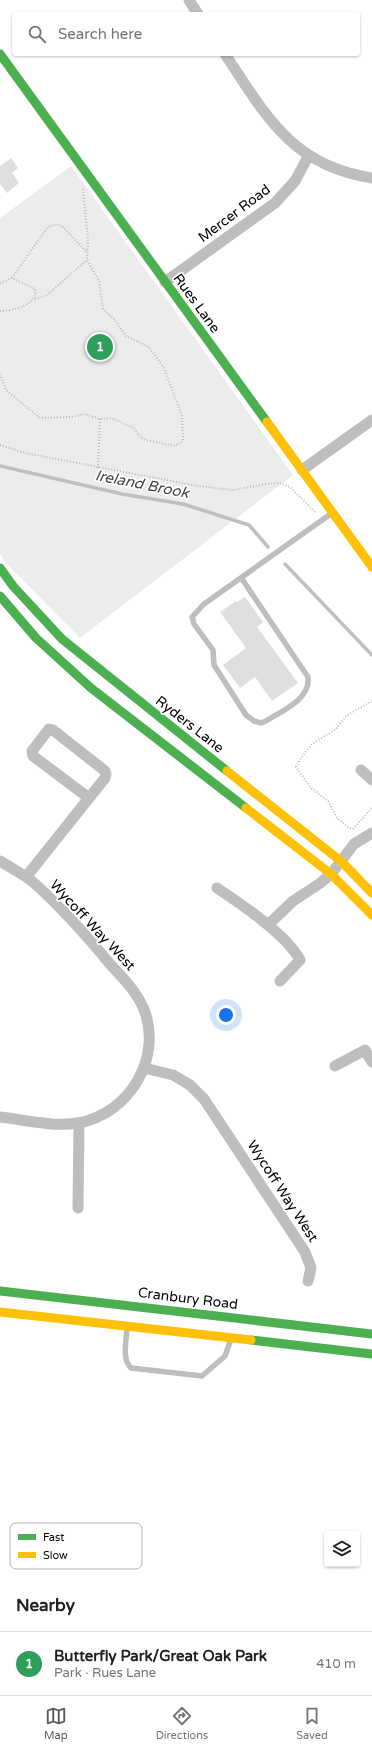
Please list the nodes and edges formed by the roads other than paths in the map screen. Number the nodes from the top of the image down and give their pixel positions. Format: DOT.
graph roads {
  1 [pos="189,0"];
  2 [pos="197,12"];
  3 [pos="0,54"];
  4 [pos="226,56"];
  5 [pos="309,155"];
  6 [pos="372,178"];
  7 [pos="164,282"];
  8 [pos="372,420"];
  9 [pos="302,470"];
  10 [pos="332,513"];
  11 [pos="372,567"];
  12 [pos="0,568"];
  13 [pos="242,579"];
  14 [pos="0,596"];
  15 [pos="361,770"];
  16 [pos="372,780"];
  17 [pos="89,798"];
  18 [pos="372,833"];
  19 [pos="0,861"];
  20 [pos="342,862"];
  21 [pos="332,874"];
  22 [pos="26,878"];
  23 [pos="217,888"];
  24 [pos="372,892"];
  25 [pos="372,915"];
  26 [pos="268,925"];
  27 [pos="280,981"];
  28 [pos="372,1062"];
  29 [pos="335,1066"];
  30 [pos="144,1068"];
  31 [pos="0,1117"];
  32 [pos="79,1123"];
  33 [pos="78,1208"];
  34 [pos="308,1281"];
  35 [pos="0,1290"];
  36 [pos="0,1312"];
  37 [pos="128,1326"];
  38 [pos="372,1334"];
  39 [pos="232,1338"];
  40 [pos="372,1354"];
  1 -- 2 [label="street"];
  3 -- 7 [label="main road, Rues Lane"];
  4 -- 5 [label="street"];
  5 -- 6 [label="street"];
  5 -- 7 [label="street, Mercer Road"];
  7 -- 9 [label="main road, Rues Lane"];
  8 -- 9 [label="street"];
  9 -- 10 [label="main road, Rues Lane"];
  10 -- 11 [label="main road, Rues Lane"];
  10 -- 13 [label="lane"];
  12 -- 20 [label="main road, Ryders Lane"];
  13 -- 13 [label="lane"];
  14 -- 21 [label="main road"];
  15 -- 16 [label="street"];
  17 -- 17 [label="street"];
  17 -- 22 [label="street"];
  18 -- 20 [label="street"];
  19 -- 22 [label="street, Wycoff Way West"];
  20 -- 21 [label="street"];
  20 -- 24 [label="main road, Ryders Lane"];
  21 -- 25 [label="main road"];
  21 -- 26 [label="street"];
  22 -- 30 [label="street, Wycoff Way West"];
  23 -- 26 [label="street"];
  26 -- 27 [label="street"];
  28 -- 29 [label="street"];
  30 -- 32 [label="street, Wycoff Way West"];
  30 -- 34 [label="street, Wycoff Way West"];
  31 -- 32 [label="street, Wycoff Way West"];
  32 -- 33 [label="street"];
  35 -- 38 [label="main road, Cranbury Road"];
  36 -- 37 [label="main road"];
  37 -- 39 [label="main road"];
  37 -- 39 [label="lane"];
  39 -- 40 [label="main road"];
}
